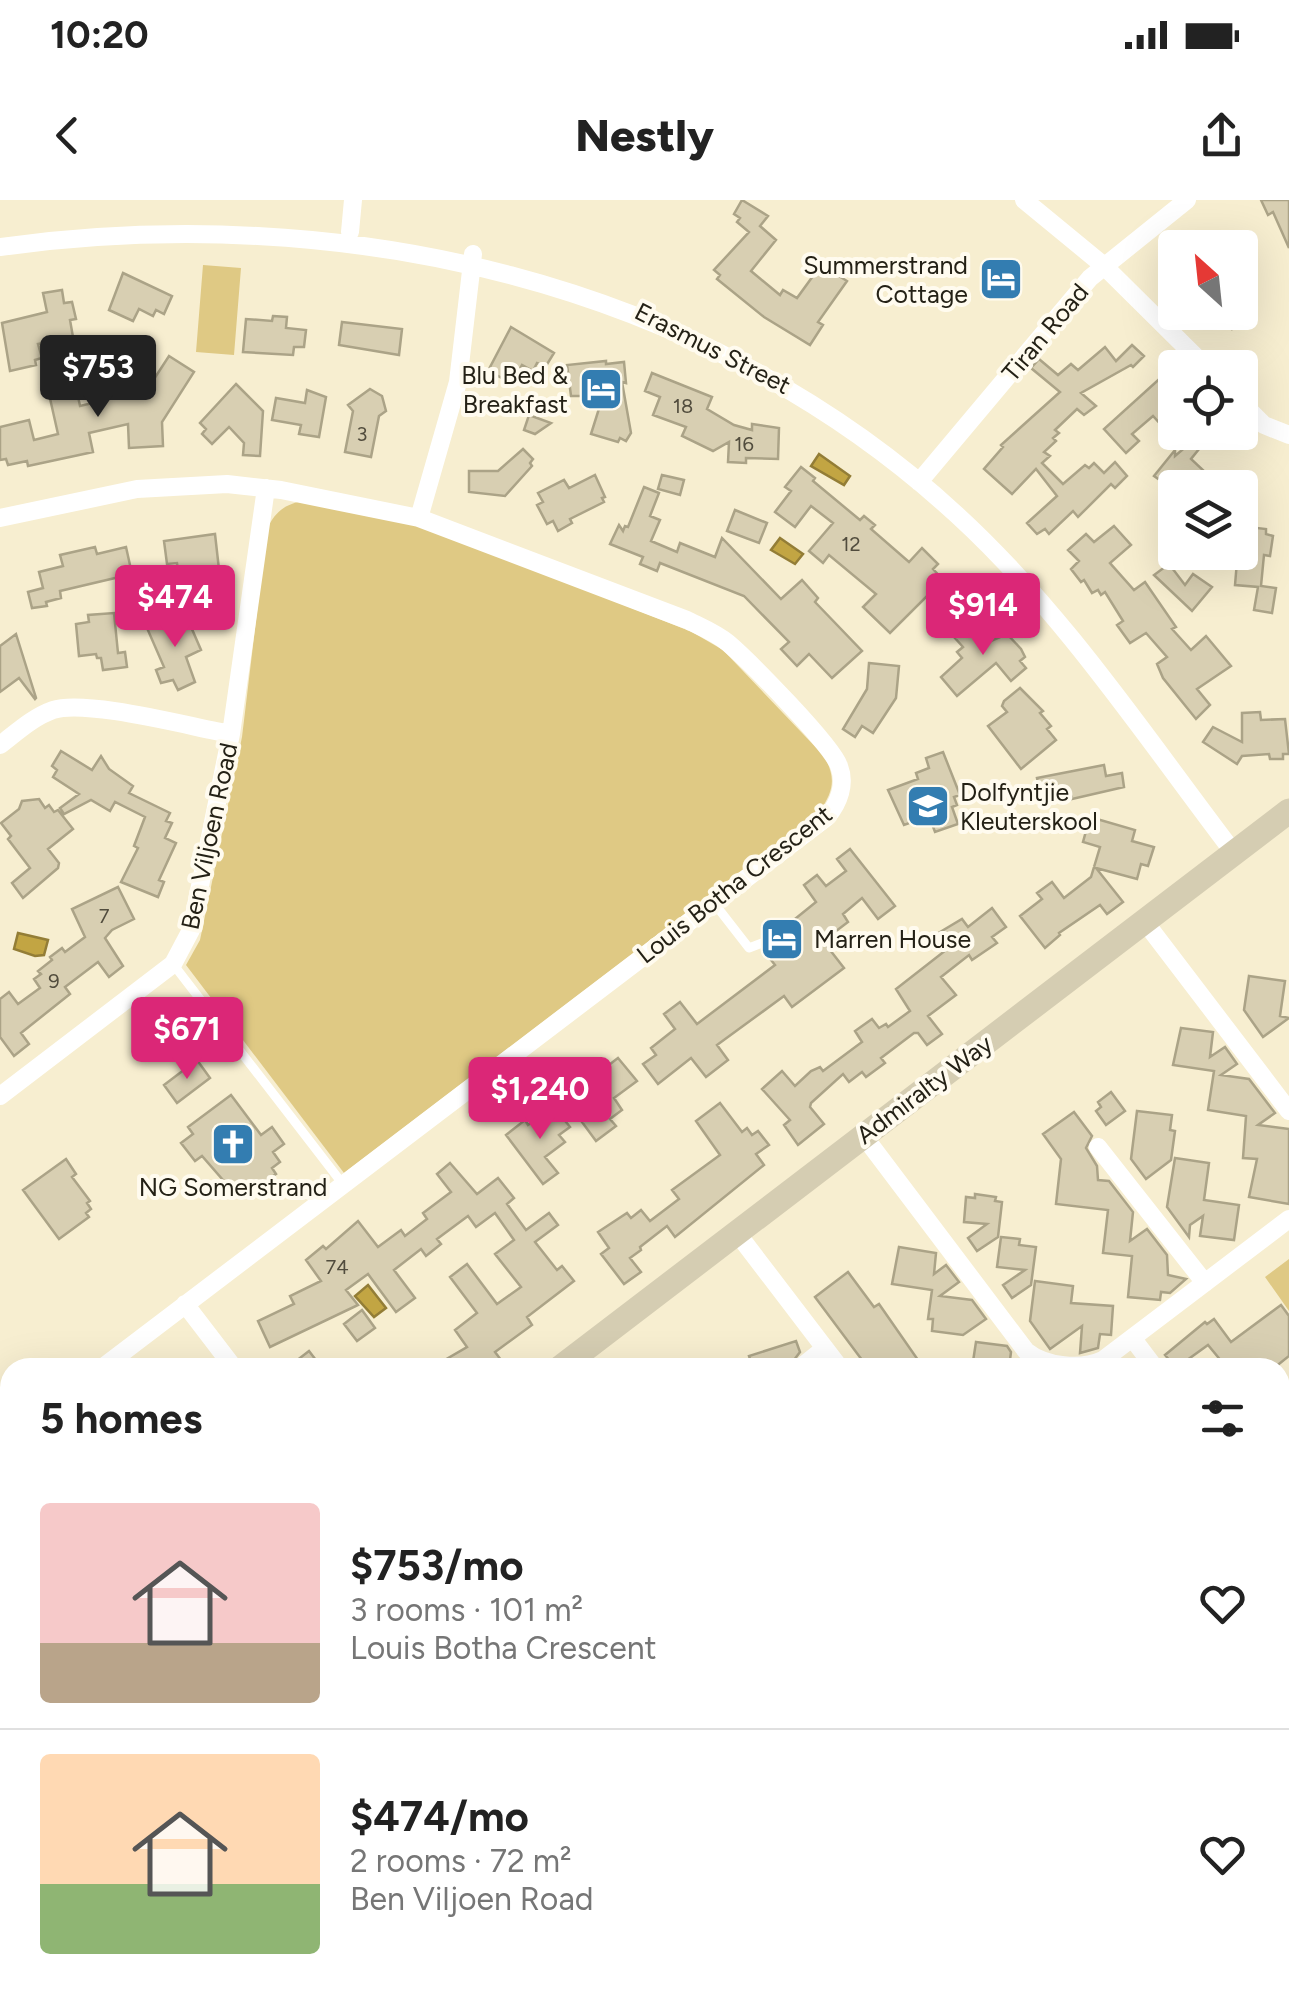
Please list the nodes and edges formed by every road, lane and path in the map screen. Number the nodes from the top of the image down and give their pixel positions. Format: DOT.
graph roads {
  1 [pos="353,200"];
  2 [pos="1024,200"];
  3 [pos="1187,200"];
  4 [pos="350,232"];
  5 [pos="0,248"];
  6 [pos="472,254"];
  7 [pos="1103,265"];
  8 [pos="1189,350"];
  9 [pos="1258,419"];
  10 [pos="1289,435"];
  11 [pos="920,482"];
  12 [pos="266,488"];
  13 [pos="0,518"];
  14 [pos="419,518"];
  15 [pos="231,734"];
  16 [pos="0,745"];
  17 [pos="1289,810"];
  18 [pos="1234,854"];
  19 [pos="714,902"];
  20 [pos="1145,922"];
  21 [pos="762,943"];
  22 [pos="172,964"];
  23 [pos="0,1096"];
  24 [pos="1289,1111"];
  25 [pos="862,1135"];
  26 [pos="1098,1147"];
  27 [pos="342,1183"];
  28 [pos="1289,1219"];
  29 [pos="737,1233"];
  30 [pos="1204,1282"];
  31 [pos="184,1304"];
  32 [pos="1133,1339"];
  33 [pos="825,1348"];
  34 [pos="115,1358"];
  35 [pos="226,1358"];
  36 [pos="573,1358"];
  37 [pos="812,1358"];
  38 [pos="832,1358"];
  39 [pos="1035,1358"];
  40 [pos="1106,1358"];
  41 [pos="1148,1358"];
  1 -- 4 [label="street"];
  2 -- 7 [label="street"];
  3 -- 7 [label="street, Tiran Road"];
  4 -- 5 [label="street, Erasmus Street"];
  4 -- 6 [label="street, Erasmus Street"];
  6 -- 11 [label="street, Erasmus Street"];
  6 -- 14 [label="street"];
  7 -- 8 [label="street"];
  7 -- 11 [label="street, Tiran Road"];
  9 -- 10 [label="street"];
  11 -- 18 [label="street, Erasmus Street"];
  12 -- 13 [label="street, Louis Botha Crescent"];
  12 -- 14 [label="street, Louis Botha Crescent"];
  12 -- 15 [label="street, Ben Viljoen Road"];
  14 -- 19 [label="street, Louis Botha Crescent"];
  15 -- 16 [label="street"];
  15 -- 22 [label="street, Ben Viljoen Road"];
  17 -- 18 [label="main road, Admiralty Way"];
  18 -- 20 [label="main road, Admiralty Way"];
  19 -- 21 [label="lane"];
  19 -- 27 [label="street, Louis Botha Crescent"];
  20 -- 24 [label="street"];
  20 -- 25 [label="main road, Admiralty Way"];
  22 -- 23 [label="street, Ben Viljoen Road"];
  22 -- 27 [label="lane"];
  25 -- 29 [label="main road, Admiralty Way"];
  25 -- 39 [label="street"];
  26 -- 30 [label="street"];
  27 -- 31 [label="street, Louis Botha Crescent"];
  28 -- 30 [label="street"];
  29 -- 33 [label="street"];
  29 -- 36 [label="main road, Admiralty Way"];
  30 -- 32 [label="street"];
  31 -- 34 [label="street, Louis Botha Crescent"];
  31 -- 35 [label="street"];
  32 -- 40 [label="street"];
  32 -- 41 [label="street"];
  33 -- 37 [label="street"];
  33 -- 38 [label="street"];
}
